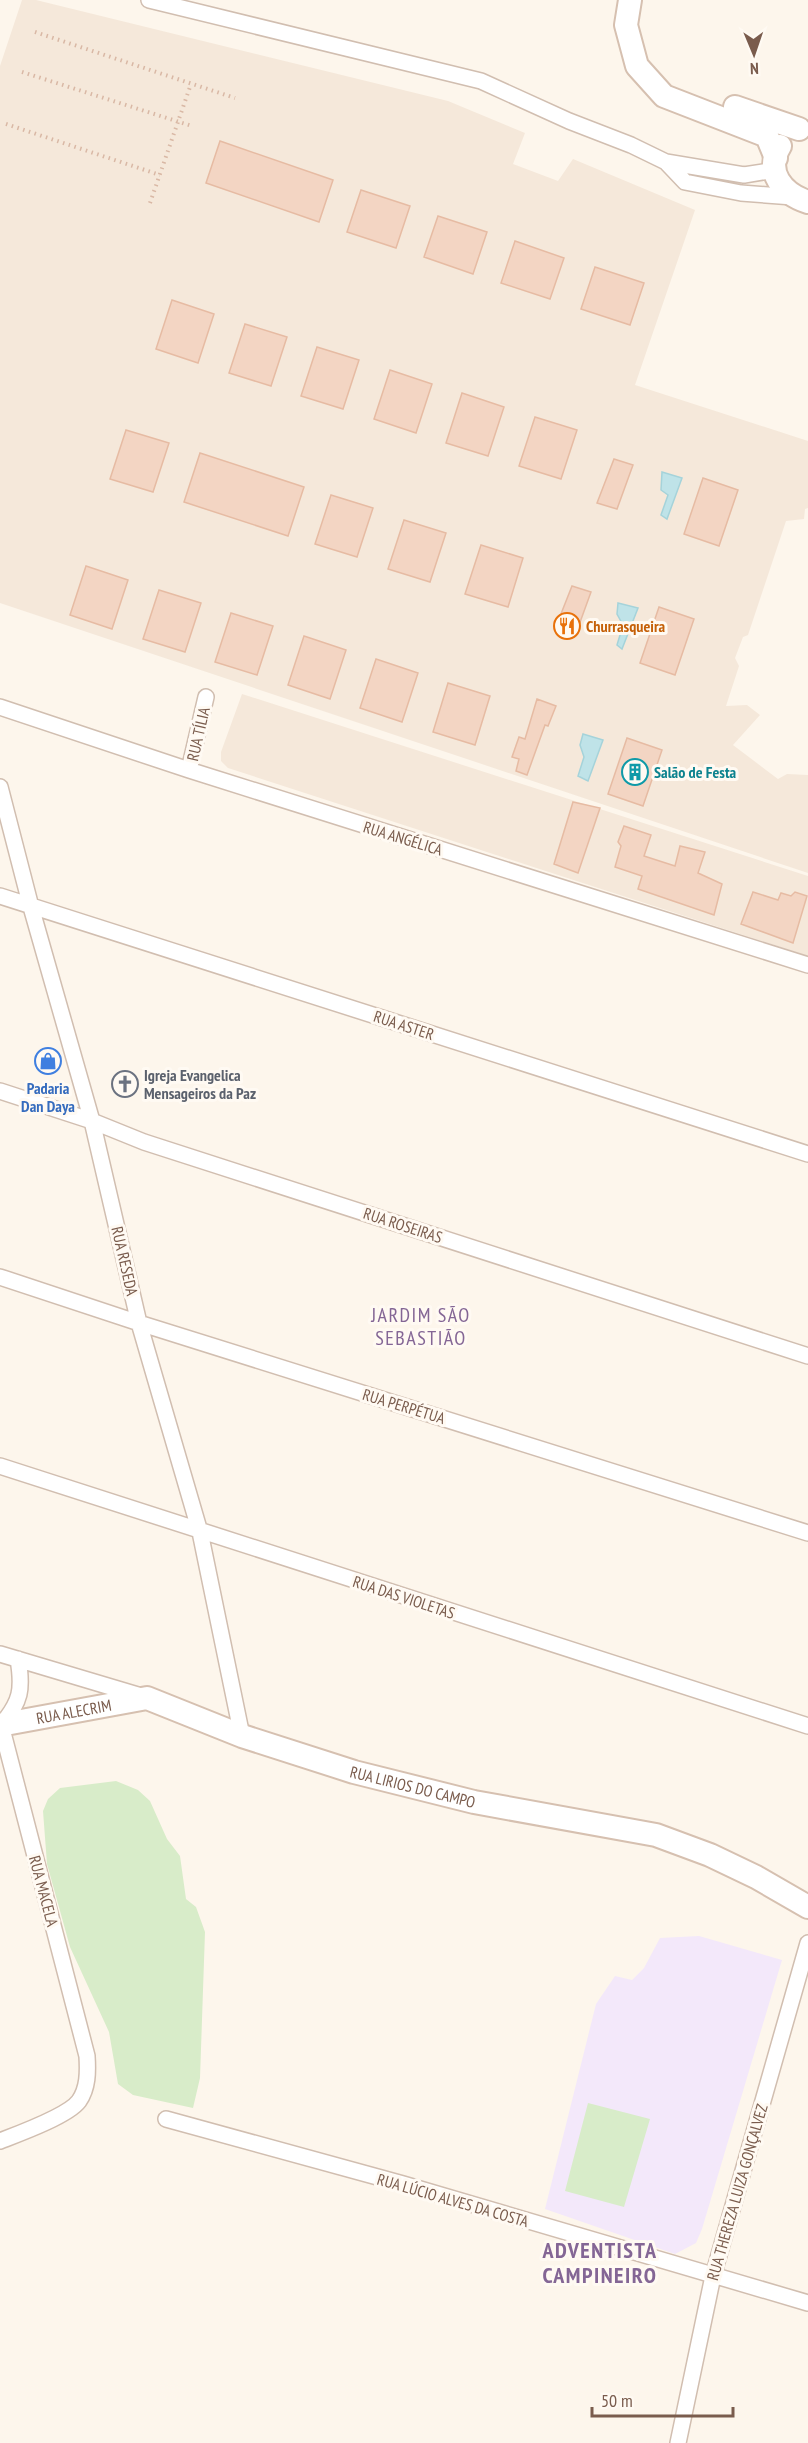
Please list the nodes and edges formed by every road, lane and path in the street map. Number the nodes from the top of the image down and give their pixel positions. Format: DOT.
graph roads {
  1 [pos="149,0"];
  2 [pos="630,0"];
  3 [pos="644,0"];
  4 [pos="35,32"];
  5 [pos="22,72"];
  6 [pos="191,84"];
  7 [pos="235,98"];
  8 [pos="178,121"];
  9 [pos="6,124"];
  10 [pos="192,126"];
  11 [pos="803,129"];
  12 [pos="666,162"];
  13 [pos="775,164"];
  14 [pos="160,175"];
  15 [pos="800,199"];
  16 [pos="150,203"];
  17 [pos="206,697"];
  18 [pos="0,707"];
  19 [pos="189,770"];
  20 [pos="0,787"];
  21 [pos="0,896"];
  22 [pos="31,907"];
  23 [pos="808,965"];
  24 [pos="0,1091"];
  25 [pos="92,1121"];
  26 [pos="808,1154"];
  27 [pos="0,1277"];
  28 [pos="139,1323"];
  29 [pos="808,1356"];
  30 [pos="0,1466"];
  31 [pos="200,1532"];
  32 [pos="808,1533"];
  33 [pos="0,1654"];
  34 [pos="18,1659"];
  35 [pos="147,1698"];
  36 [pos="1,1725"];
  37 [pos="808,1726"];
  38 [pos="242,1736"];
  39 [pos="808,1907"];
  40 [pos="808,1943"];
  41 [pos="166,2119"];
  42 [pos="0,2141"];
  43 [pos="713,2276"];
  44 [pos="808,2303"];
  45 [pos="678,2443"];
  1 -- 12 [label="street"];
  2 -- 13 [label="main road"];
  3 -- 11 [label="main road"];
  4 -- 7 [label="path"];
  5 -- 8 [label="path"];
  6 -- 8 [label="path"];
  8 -- 10 [label="path"];
  8 -- 14 [label="path"];
  9 -- 14 [label="path"];
  11 -- 13 [label="main road"];
  12 -- 13 [label="street"];
  12 -- 15 [label="street"];
  13 -- 15 [label="main road"];
  14 -- 16 [label="path"];
  17 -- 19 [label="street, RUA TÍLIA"];
  18 -- 19 [label="street, RUA ANGÉLICA"];
  19 -- 23 [label="street, RUA ANGÉLICA"];
  20 -- 22 [label="street, RUA RESEDA"];
  21 -- 22 [label="street, RUA ASTER"];
  22 -- 25 [label="street, RUA RESEDA"];
  22 -- 26 [label="street, RUA ASTER"];
  24 -- 25 [label="street, RUA ROSEIRAS"];
  25 -- 28 [label="street, RUA RESEDA"];
  25 -- 29 [label="street, RUA ROSEIRAS"];
  27 -- 28 [label="street, RUA PERPÉTUA"];
  28 -- 31 [label="street, RUA RESEDA"];
  28 -- 32 [label="street, RUA PERPÉTUA"];
  30 -- 31 [label="street, RUA DAS VIOLETAS"];
  31 -- 37 [label="street, RUA DAS VIOLETAS"];
  31 -- 38 [label="street, RUA RESEDA"];
  33 -- 34 [label="street, RUA LIRIOS DO CAMPO"];
  34 -- 35 [label="street, RUA LIRIOS DO CAMPO"];
  34 -- 36 [label="street"];
  35 -- 36 [label="main road, RUA ALECRIM"];
  35 -- 38 [label="main road, RUA LIRIOS DO CAMPO"];
  36 -- 42 [label="street, RUA MACELA"];
  38 -- 39 [label="main road, RUA LIRIOS DO CAMPO"];
  40 -- 43 [label="street, RUA THEREZA LUIZA GONÇALVEZ"];
  41 -- 43 [label="street, RUA LÚCIO ALVES DA COSTA"];
  43 -- 44 [label="street, RUA LÚCIO ALVES DA COSTA"];
  43 -- 45 [label="street, RUA THEREZA LUIZA GONÇALVEZ"];
}
